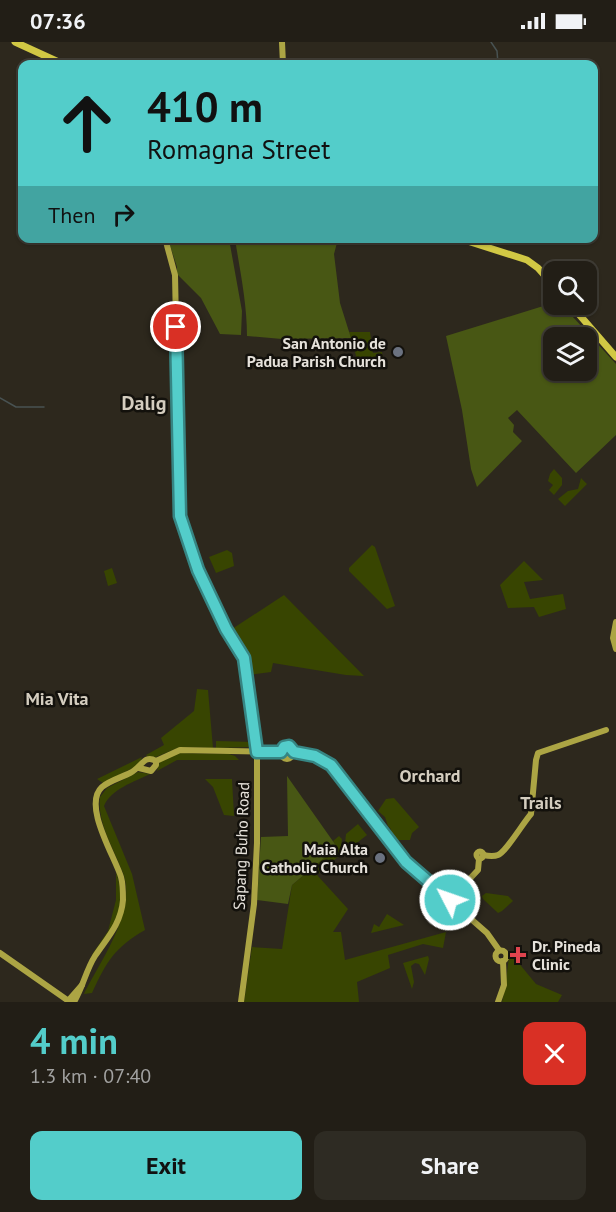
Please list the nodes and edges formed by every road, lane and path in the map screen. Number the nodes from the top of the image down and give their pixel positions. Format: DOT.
graph roads {
  1 [pos="15,42"];
  2 [pos="282,42"];
  3 [pos="54,60"];
  4 [pos="283,60"];
  5 [pos="167,243"];
  6 [pos="473,243"];
  7 [pos="543,274"];
  8 [pos="580,315"];
  9 [pos="616,357"];
  10 [pos="616,622"];
  11 [pos="616,649"];
  12 [pos="606,730"];
  13 [pos="257,752"];
  14 [pos="156,761"];
  15 [pos="139,768"];
  16 [pos="450,900"];
  17 [pos="0,953"];
  18 [pos="71,1002"];
  19 [pos="241,1002"];
  20 [pos="498,1002"];
  1 -- 3 [label="main road"];
  2 -- 4 [label="street"];
  5 -- 13 [label="street, Sapang Buho Road"];
  6 -- 7 [label="main road"];
  8 -- 9 [label="main road"];
  10 -- 11 [label="street"];
  12 -- 16 [label="street"];
  13 -- 14 [label="street"];
  13 -- 16 [label="street"];
  13 -- 19 [label="street, Sapang Buho Road"];
  14 -- 15 [label="street"];
  14 -- 15 [label="street"];
  15 -- 18 [label="street"];
  16 -- 20 [label="street"];
  17 -- 18 [label="street"];
}
